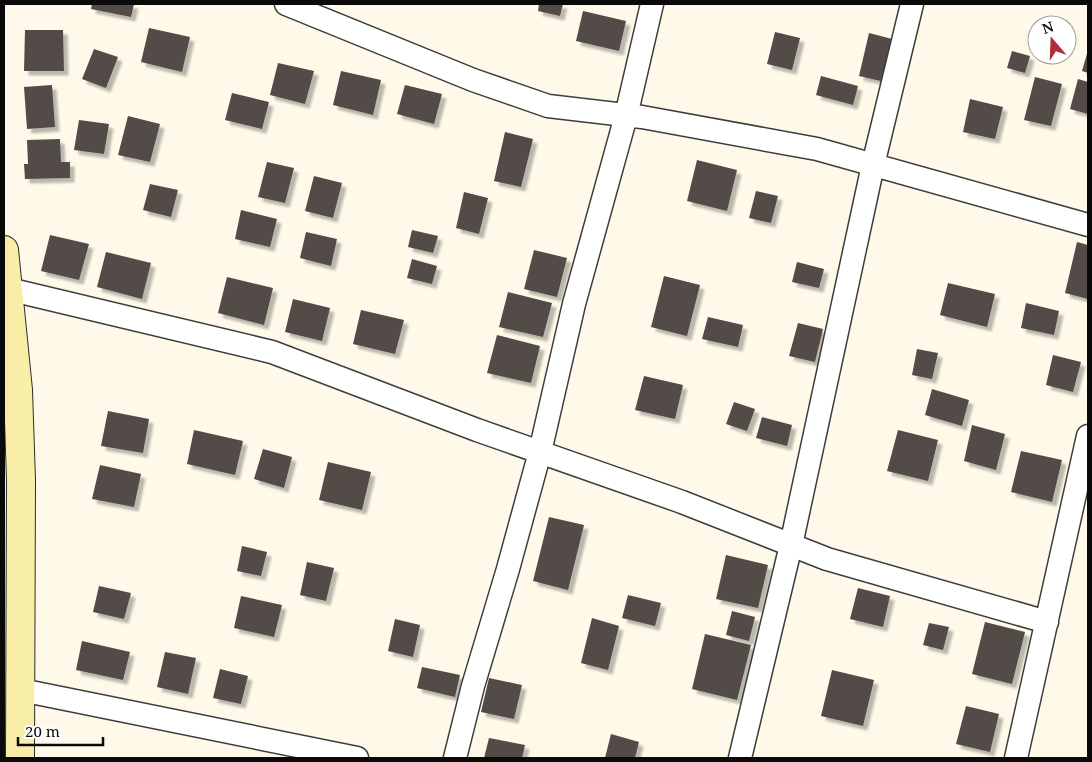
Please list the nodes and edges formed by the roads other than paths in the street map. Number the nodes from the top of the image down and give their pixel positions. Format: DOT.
graph roads {
  1 [pos="286,4"];
  2 [pos="652,4"];
  3 [pos="912,4"];
  4 [pos="626,116"];
  5 [pos="873,165"];
  6 [pos="1088,225"];
  7 [pos="4,250"];
  8 [pos="8,289"];
  9 [pos="11,392"];
  10 [pos="1088,436"];
  11 [pos="540,452"];
  12 [pos="791,545"];
  13 [pos="1047,622"];
  14 [pos="12,623"];
  15 [pos="21,690"];
  16 [pos="20,758"];
  17 [pos="357,758"];
  18 [pos="456,758"];
  19 [pos="740,758"];
  20 [pos="1016,758"];
  1 -- 4 [label="street"];
  2 -- 4 [label="street"];
  3 -- 5 [label="street"];
  4 -- 5 [label="street"];
  4 -- 11 [label="street"];
  5 -- 6 [label="street"];
  5 -- 12 [label="street"];
  7 -- 8 [label="main road"];
  8 -- 9 [label="main road"];
  8 -- 11 [label="street"];
  9 -- 14 [label="main road"];
  10 -- 13 [label="street"];
  11 -- 12 [label="street"];
  11 -- 18 [label="street"];
  12 -- 13 [label="street"];
  12 -- 19 [label="street"];
  13 -- 20 [label="street"];
  14 -- 15 [label="main road"];
  15 -- 16 [label="main road"];
  15 -- 17 [label="street"];
}
